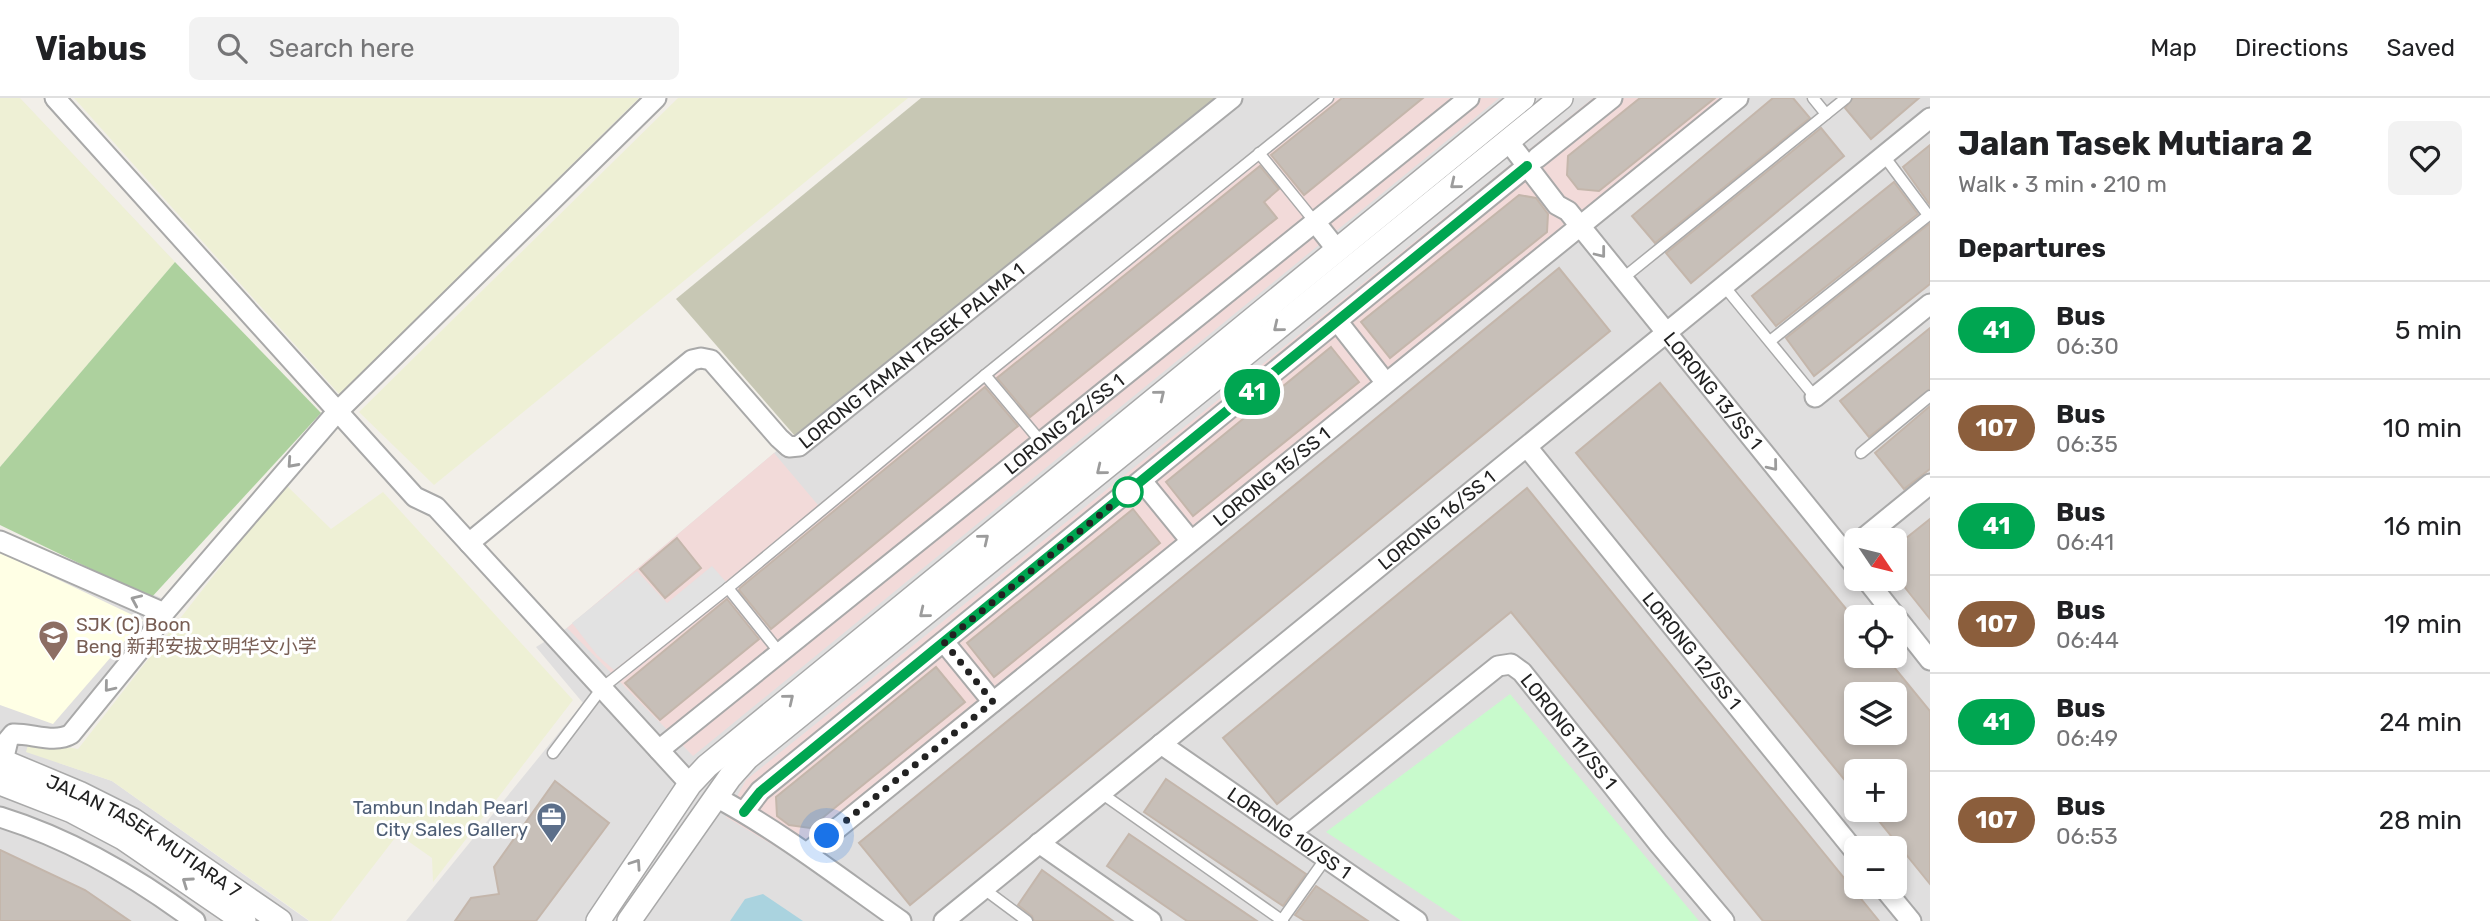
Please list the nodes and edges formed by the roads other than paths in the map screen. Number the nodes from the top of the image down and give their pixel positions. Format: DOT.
graph roads {
  1 [pos="55,98"];
  2 [pos="656,98"];
  3 [pos="1233,98"];
  4 [pos="1328,98"];
  5 [pos="1469,98"];
  6 [pos="1526,98"];
  7 [pos="1561,98"];
  8 [pos="1612,98"];
  9 [pos="1738,98"];
  10 [pos="1813,98"];
  11 [pos="1846,98"];
  12 [pos="1826,114"];
  13 [pos="1930,118"];
  14 [pos="1512,136"];
  15 [pos="1460,150"];
  16 [pos="1259,153"];
  17 [pos="1884,156"];
  18 [pos="1532,162"];
  19 [pos="1929,214"];
  20 [pos="1574,219"];
  21 [pos="1315,222"];
  22 [pos="1338,251"];
  23 [pos="1622,279"];
  24 [pos="1724,286"];
  25 [pos="1930,304"];
  26 [pos="1338,322"];
  27 [pos="1666,334"];
  28 [pos="1770,341"];
  29 [pos="985,375"];
  30 [pos="1386,383"];
  31 [pos="1930,396"];
  32 [pos="1815,397"];
  33 [pos="337,412"];
  34 [pos="1042,443"];
  35 [pos="1527,447"];
  36 [pos="1861,453"];
  37 [pos="1142,481"];
  38 [pos="1930,484"];
  39 [pos="1881,528"];
  40 [pos="1844,538"];
  41 [pos="0,541"];
  42 [pos="1191,541"];
  43 [pos="469,543"];
  44 [pos="728,588"];
  45 [pos="1876,592"];
  46 [pos="164,613"];
  47 [pos="944,642"];
  48 [pos="780,653"];
  49 [pos="1930,660"];
  50 [pos="602,688"];
  51 [pos="993,702"];
  52 [pos="1161,744"];
  53 [pos="659,750"];
  54 [pos="553,753"];
  55 [pos="1,768"];
  56 [pos="690,784"];
  57 [pos="1101,793"];
  58 [pos="716,797"];
  59 [pos="744,812"];
  60 [pos="0,817"];
  61 [pos="1290,833"];
  62 [pos="1844,838"];
  63 [pos="1039,843"];
  64 [pos="807,853"];
  65 [pos="1326,858"];
  66 [pos="984,889"];
  67 [pos="1893,899"];
  68 [pos="195,921"];
  69 [pos="244,921"];
  70 [pos="280,921"];
  71 [pos="598,921"];
  72 [pos="629,921"];
  73 [pos="901,921"];
  74 [pos="944,921"];
  75 [pos="1027,921"];
  76 [pos="1150,921"];
  77 [pos="1282,921"];
  78 [pos="1417,921"];
  79 [pos="1724,921"];
  80 [pos="1911,921"];
  1 -- 33 [label="street"];
  2 -- 33 [label="street"];
  3 -- 43 [label="street, LORONG TAMAN TASEK PALMA 1"];
  4 -- 16 [label="lane"];
  5 -- 21 [label="street, LORONG 22/SS 1"];
  6 -- 14 [label="street"];
  6 -- 15 [label="street"];
  7 -- 14 [label="street"];
  8 -- 18 [label="street"];
  9 -- 20 [label="street, LORONG 15/SS 1"];
  10 -- 12 [label="lane"];
  11 -- 12 [label="lane"];
  12 -- 23 [label="lane"];
  13 -- 17 [label="street, LORONG 16/SS 1"];
  14 -- 15 [label="street"];
  14 -- 18 [label="street, LORONG 13/SS 1"];
  14 -- 58 [label="street, one-way"];
  15 -- 22 [label="street"];
  16 -- 21 [label="lane"];
  16 -- 29 [label="lane"];
  17 -- 19 [label="lane"];
  17 -- 24 [label="street, LORONG 16/SS 1"];
  18 -- 20 [label="street, LORONG 13/SS 1"];
  18 -- 26 [label="street"];
  19 -- 28 [label="lane"];
  20 -- 23 [label="street, LORONG 13/SS 1, one-way"];
  20 -- 30 [label="street, LORONG 15/SS 1"];
  21 -- 22 [label="street"];
  21 -- 34 [label="street, LORONG 22/SS 1"];
  56 -- 22 [label="street, one-way"];
  23 -- 27 [label="street, LORONG 13/SS 1"];
  24 -- 27 [label="street, LORONG 16/SS 1"];
  24 -- 28 [label="lane"];
  25 -- 32 [label="street"];
  26 -- 30 [label="street"];
  26 -- 37 [label="street"];
  27 -- 35 [label="street, LORONG 16/SS 1"];
  27 -- 40 [label="street, LORONG 13/SS 1, one-way"];
  28 -- 32 [label="lane"];
  29 -- 34 [label="lane"];
  29 -- 44 [label="lane"];
  30 -- 42 [label="street, LORONG 15/SS 1"];
  31 -- 36 [label="lane"];
  33 -- 43 [label="street"];
  33 -- 46 [label="street, one-way"];
  34 -- 48 [label="street, LORONG 22/SS 1"];
  35 -- 52 [label="street, LORONG 16/SS 1"];
  35 -- 62 [label="street, LORONG 12/SS 1"];
  37 -- 42 [label="street"];
  37 -- 47 [label="street"];
  38 -- 39 [label="street"];
  46 -- 41 [label="street, one-way"];
  42 -- 51 [label="street, LORONG 15/SS 1"];
  43 -- 50 [label="street"];
  44 -- 48 [label="lane"];
  44 -- 50 [label="lane"];
  45 -- 49 [label="street"];
  46 -- 55 [label="street, one-way"];
  47 -- 51 [label="street"];
  47 -- 59 [label="street"];
  48 -- 53 [label="street, LORONG 22/SS 1"];
  50 -- 53 [label="street"];
  50 -- 54 [label="lane"];
  51 -- 64 [label="street, LORONG 15/SS 1"];
  52 -- 57 [label="street, LORONG 16/SS 1"];
  52 -- 61 [label="street, LORONG 10/SS 1"];
  53 -- 56 [label="street"];
  69 -- 55 [label="street, JALAN TASEK MUTIARA 7, one-way"];
  55 -- 70 [label="street, JALAN TASEK MUTIARA 7"];
  71 -- 56 [label="street, one-way"];
  57 -- 63 [label="street, LORONG 16/SS 1"];
  57 -- 77 [label="lane"];
  58 -- 59 [label="street"];
  58 -- 72 [label="street"];
  59 -- 64 [label="street"];
  60 -- 68 [label="street, JALAN TASEK MUTIARA 7"];
  61 -- 65 [label="street, LORONG 10/SS 1"];
  61 -- 79 [label="street, LORONG 11/SS 1"];
  63 -- 66 [label="street, LORONG 16/SS 1"];
  63 -- 76 [label="street"];
  64 -- 73 [label="street"];
  65 -- 77 [label="lane"];
  65 -- 78 [label="street, LORONG 10/SS 1"];
  66 -- 74 [label="street, LORONG 16/SS 1"];
  66 -- 75 [label="lane"];
  67 -- 80 [label="street"];
}
